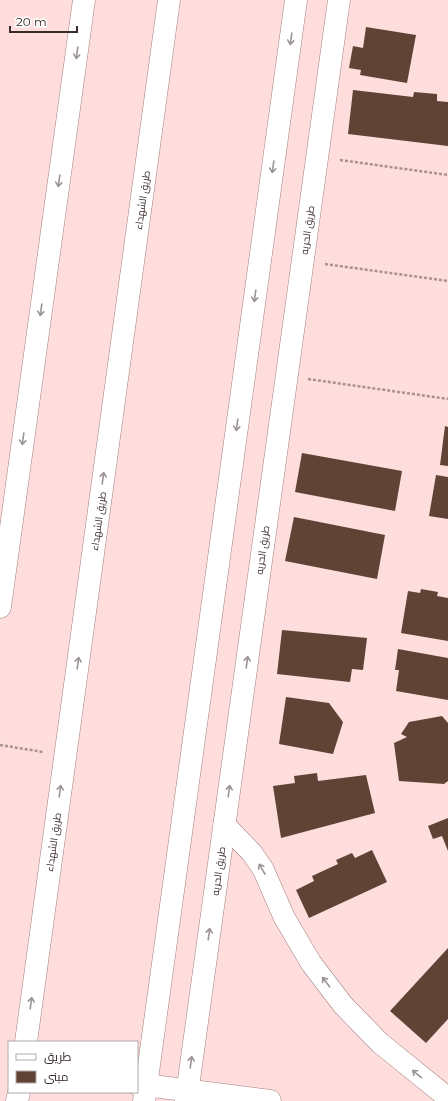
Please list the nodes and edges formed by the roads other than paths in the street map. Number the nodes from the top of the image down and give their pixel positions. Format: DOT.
graph roads {
  1 [pos="84,0"];
  2 [pos="169,0"];
  3 [pos="296,0"];
  4 [pos="339,0"];
  5 [pos="0,607"];
  6 [pos="224,824"];
  7 [pos="29,1040"];
  8 [pos="142,1090"];
  9 [pos="186,1096"];
  10 [pos="448,1098"];
  11 [pos="270,1101"];
  1 -- 5 [label="street, one-way"];
  7 -- 2 [label="street, طريق الشهداء, one-way"];
  3 -- 8 [label="street, one-way"];
  6 -- 4 [label="street, طريق الحريه, one-way"];
  9 -- 6 [label="street, طريق الحريه, one-way"];
  10 -- 6 [label="street, one-way"];
  8 -- 9 [label="street"];
  9 -- 11 [label="street"];
}
